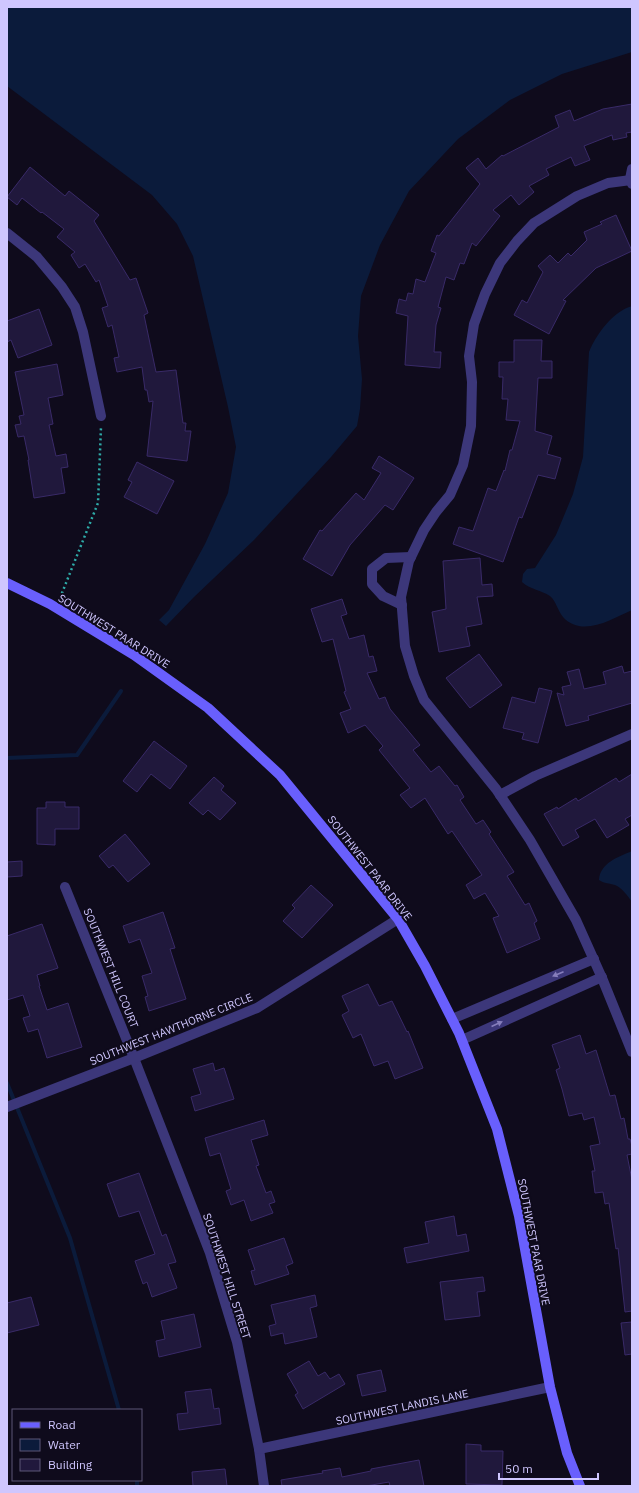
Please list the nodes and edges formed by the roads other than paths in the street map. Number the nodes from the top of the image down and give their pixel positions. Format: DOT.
graph roads {
  1 [pos="632,169"];
  2 [pos="631,182"];
  3 [pos="7,233"];
  4 [pos="101,416"];
  5 [pos="411,557"];
  6 [pos="7,583"];
  7 [pos="402,605"];
  8 [pos="632,734"];
  9 [pos="500,795"];
  10 [pos="65,887"];
  11 [pos="398,919"];
  12 [pos="594,959"];
  13 [pos="602,977"];
  14 [pos="452,1019"];
  15 [pos="462,1040"];
  16 [pos="632,1052"];
  17 [pos="134,1058"];
  18 [pos="7,1107"];
  19 [pos="550,1387"];
  20 [pos="259,1449"];
  21 [pos="264,1486"];
  22 [pos="580,1486"];
  1 -- 2 [label="street"];
  2 -- 5 [label="street"];
  3 -- 4 [label="street"];
  5 -- 7 [label="street"];
  5 -- 7 [label="street"];
  6 -- 11 [label="street, SOUTHWEST PAAR DRIVE"];
  7 -- 9 [label="street"];
  8 -- 9 [label="street"];
  9 -- 12 [label="street"];
  10 -- 17 [label="street, SOUTHWEST HILL COURT"];
  11 -- 14 [label="street, SOUTHWEST PAAR DRIVE"];
  11 -- 17 [label="street, SOUTHWEST HAWTHORNE CIRCLE"];
  12 -- 13 [label="street"];
  12 -- 14 [label="street, one-way"];
  15 -- 13 [label="street, one-way"];
  13 -- 16 [label="street"];
  14 -- 15 [label="street, SOUTHWEST PAAR DRIVE"];
  15 -- 19 [label="street, SOUTHWEST PAAR DRIVE"];
  17 -- 18 [label="street, SOUTHWEST HAWTHORNE CIRCLE"];
  17 -- 20 [label="street, SOUTHWEST HILL STREET"];
  19 -- 20 [label="street, SOUTHWEST LANDIS LANE"];
  19 -- 22 [label="street, SOUTHWEST PAAR DRIVE"];
  20 -- 21 [label="street, SOUTHWEST HILL STREET"];
}
